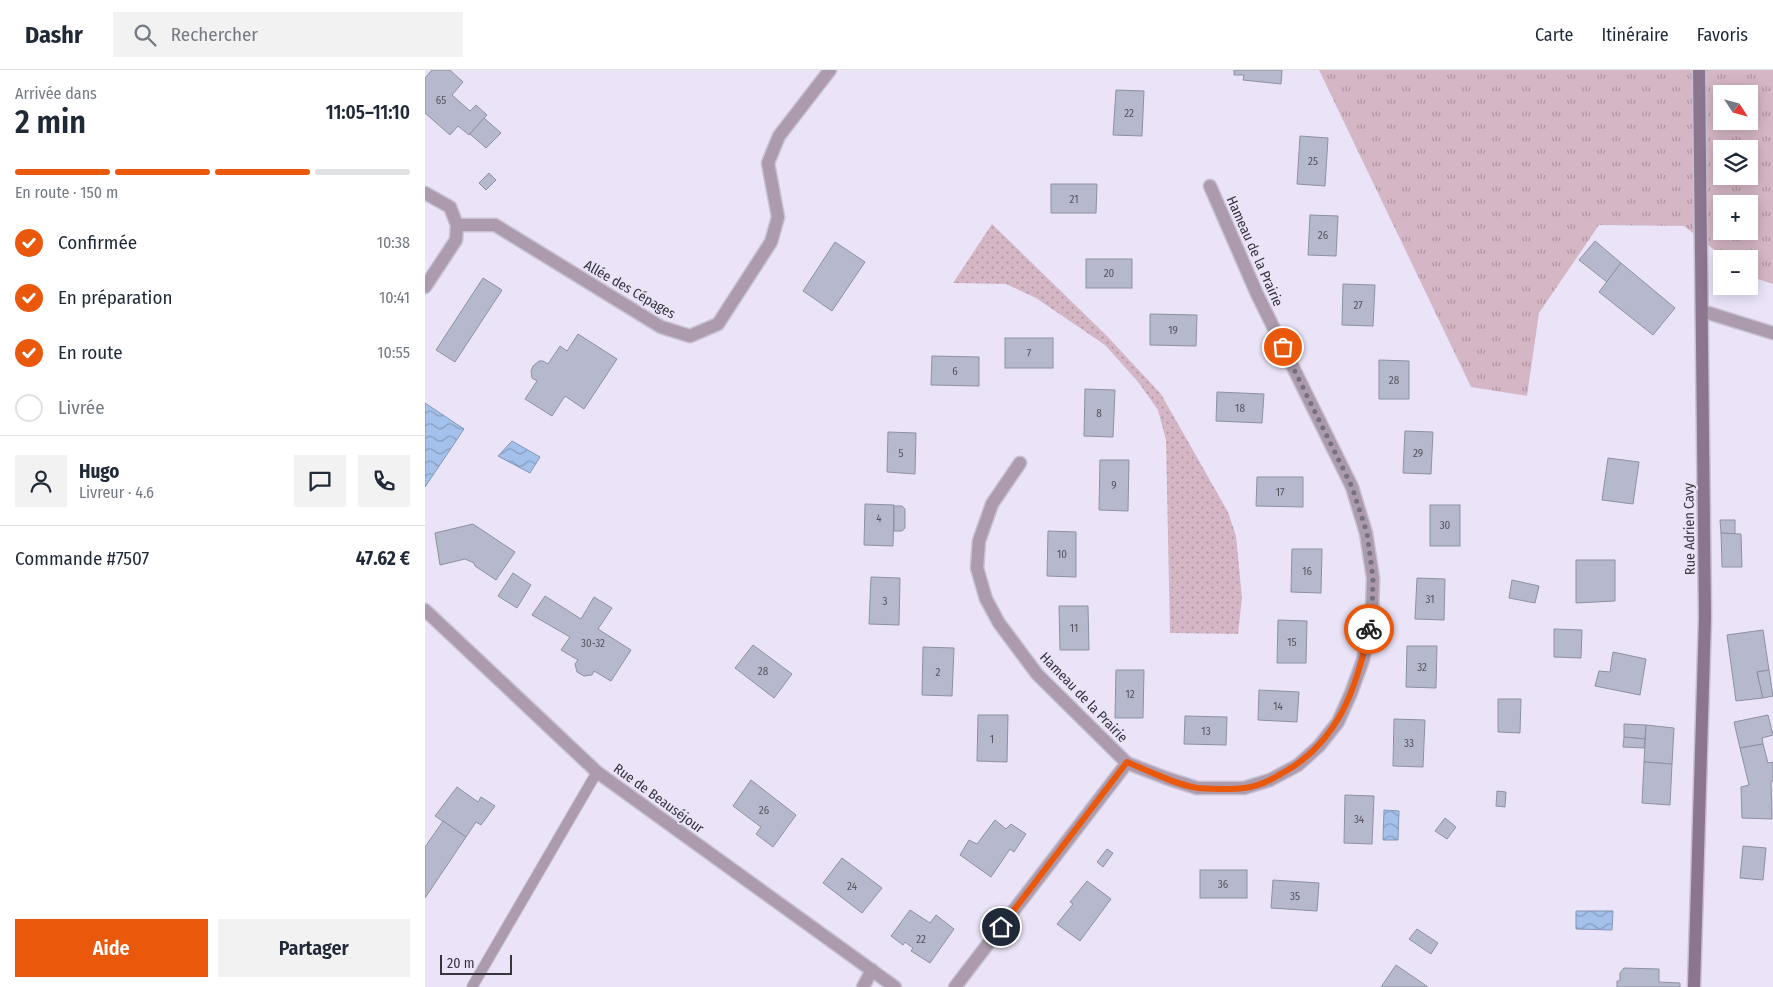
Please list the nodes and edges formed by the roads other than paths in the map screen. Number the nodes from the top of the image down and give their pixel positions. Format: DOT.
graph roads {
  1 [pos="829,70"];
  2 [pos="1699,70"];
  3 [pos="1210,186"];
  4 [pos="425,193"];
  5 [pos="457,226"];
  6 [pos="426,287"];
  7 [pos="1702,311"];
  8 [pos="1773,333"];
  9 [pos="1020,463"];
  10 [pos="425,610"];
  11 [pos="1127,762"];
  12 [pos="597,772"];
  13 [pos="872,970"];
  14 [pos="472,987"];
  15 [pos="863,987"];
  16 [pos="895,987"];
  17 [pos="955,987"];
  18 [pos="1694,987"];
  1 -- 5 [label="street, Allée des Cépages"];
  2 -- 7 [label="main road, Rue Adrien Cavy"];
  3 -- 11 [label="street, Hameau de la Prairie"];
  4 -- 5 [label="street"];
  5 -- 6 [label="street"];
  7 -- 8 [label="street"];
  7 -- 18 [label="main road, Rue Adrien Cavy"];
  9 -- 11 [label="street, Hameau de la Prairie"];
  10 -- 12 [label="street, Rue de Beauséjour"];
  11 -- 17 [label="street, Hameau de la Prairie"];
  12 -- 13 [label="street, Rue de Beauséjour"];
  12 -- 14 [label="lane"];
  13 -- 15 [label="street"];
  13 -- 16 [label="street, Rue de Beauséjour"];
}
